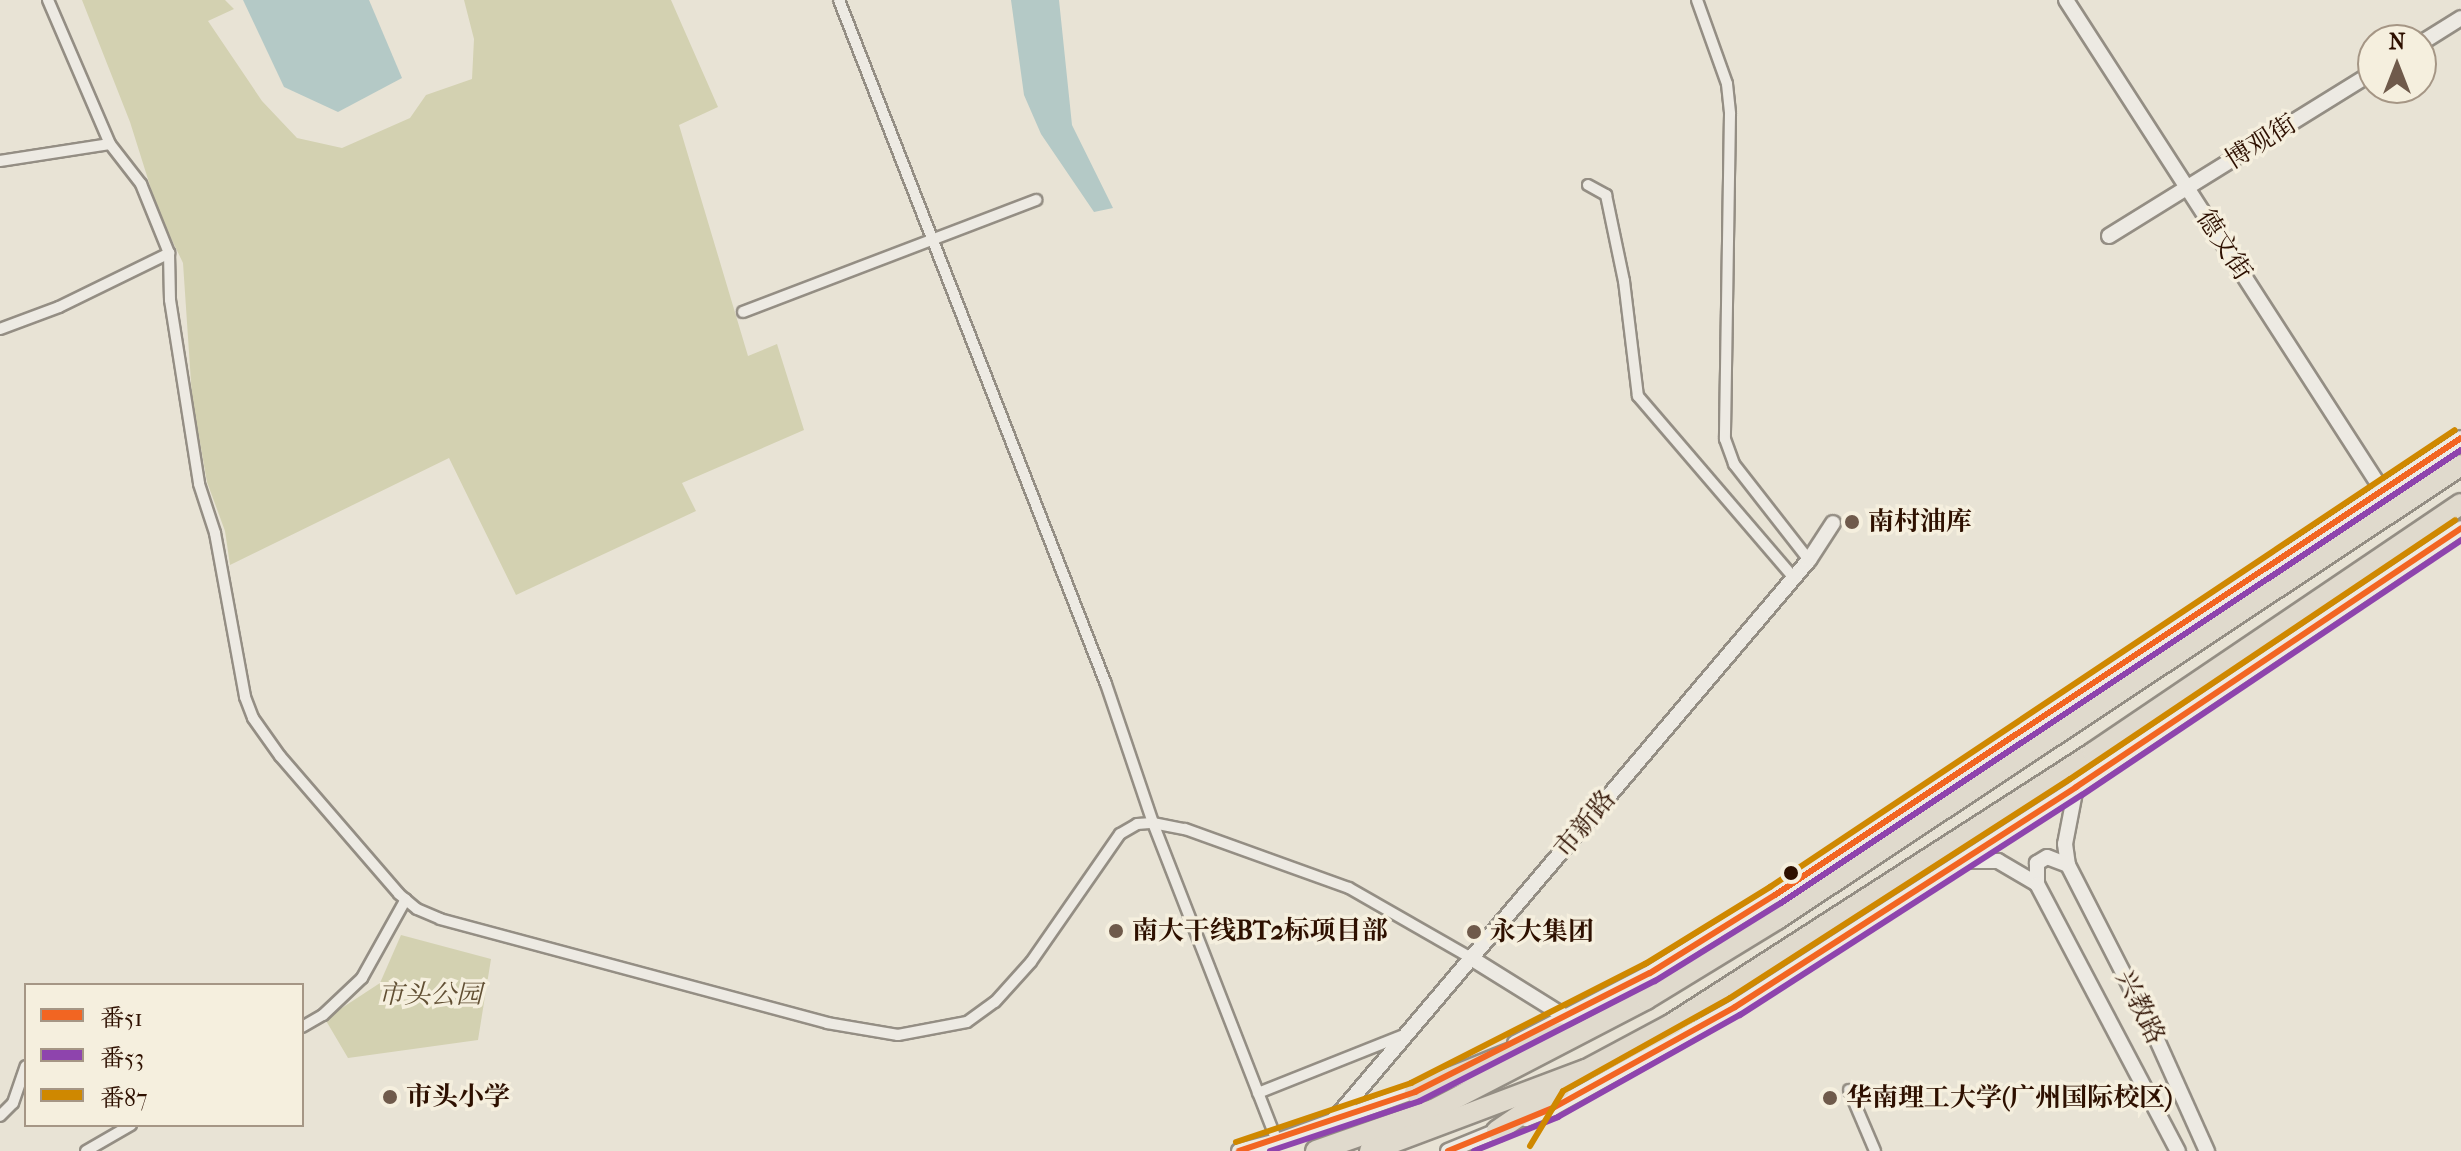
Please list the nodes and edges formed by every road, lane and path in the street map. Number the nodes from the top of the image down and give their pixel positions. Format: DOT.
graph roads {
  1 [pos="48,0"];
  2 [pos="839,0"];
  3 [pos="1697,0"];
  4 [pos="2066,0"];
  5 [pos="2461,18"];
  6 [pos="2437,33"];
  7 [pos="2357,82"];
  8 [pos="110,144"];
  9 [pos="0,161"];
  10 [pos="1588,185"];
  11 [pos="2187,188"];
  12 [pos="1036,200"];
  13 [pos="2109,236"];
  14 [pos="934,241"];
  15 [pos="169,253"];
  16 [pos="743,312"];
  17 [pos="0,329"];
  18 [pos="2461,438"];
  19 [pos="2461,463"];
  20 [pos="2382,490"];
  21 [pos="2457,513"];
  22 [pos="1833,523"];
  23 [pos="1809,560"];
  24 [pos="1794,578"];
  25 [pos="2076,787"];
  26 [pos="1153,823"];
  27 [pos="1963,861"];
  28 [pos="2068,865"];
  29 [pos="2037,884"];
  30 [pos="406,899"];
  31 [pos="1471,958"];
  32 [pos="1646,999"];
  33 [pos="1564,1016"];
  34 [pos="304,1026"];
  35 [pos="1407,1033"];
  36 [pos="1586,1070"];
  37 [pos="24,1072"];
  38 [pos="1849,1090"];
  39 [pos="1415,1092"];
  40 [pos="1258,1093"];
  41 [pos="0,1116"];
  42 [pos="1333,1121"];
  43 [pos="128,1127"];
  44 [pos="1497,1131"];
  45 [pos="1277,1141"];
  46 [pos="86,1151"];
  47 [pos="1239,1151"];
  48 [pos="1316,1151"];
  49 [pos="1370,1151"];
  50 [pos="1448,1151"];
  51 [pos="1875,1151"];
  52 [pos="2178,1151"];
  53 [pos="2207,1151"];
  1 -- 8 [label="street"];
  2 -- 14 [label="street"];
  3 -- 23 [label="street"];
  4 -- 11 [label="main road, 德文街"];
  5 -- 6 [label="main road"];
  7 -- 11 [label="main road, 博观街"];
  8 -- 9 [label="street"];
  8 -- 15 [label="street"];
  10 -- 24 [label="street"];
  11 -- 13 [label="main road, 博观街"];
  11 -- 20 [label="main road, 德文街"];
  12 -- 14 [label="street"];
  14 -- 16 [label="street"];
  14 -- 26 [label="street"];
  15 -- 17 [label="street"];
  15 -- 30 [label="street"];
  18 -- 20 [label="main road"];
  19 -- 32 [label="highway"];
  20 -- 33 [label="main road"];
  21 -- 25 [label="main road"];
  21 -- 36 [label="highway"];
  22 -- 23 [label="main road, 市新路"];
  23 -- 24 [label="main road, 市新路"];
  24 -- 31 [label="main road, 市新路"];
  25 -- 27 [label="main road"];
  25 -- 28 [label="main road"];
  26 -- 30 [label="street"];
  26 -- 31 [label="street"];
  26 -- 40 [label="street"];
  27 -- 29 [label="main road"];
  27 -- 44 [label="main road"];
  28 -- 29 [label="main road"];
  28 -- 53 [label="main road, 兴教路"];
  29 -- 52 [label="main road, 兴教路"];
  30 -- 34 [label="street"];
  31 -- 33 [label="main road"];
  31 -- 35 [label="main road, 市新路"];
  32 -- 39 [label="highway"];
  32 -- 48 [label="highway"];
  33 -- 39 [label="main road"];
  35 -- 40 [label="street"];
  35 -- 42 [label="main road, 市新路"];
  36 -- 44 [label="highway"];
  36 -- 49 [label="highway"];
  37 -- 41 [label="street"];
  38 -- 51 [label="street"];
  39 -- 42 [label="main road"];
  40 -- 45 [label="street"];
  42 -- 45 [label="main road"];
  43 -- 46 [label="street"];
  44 -- 50 [label="main road"];
  45 -- 47 [label="main road"];
}
